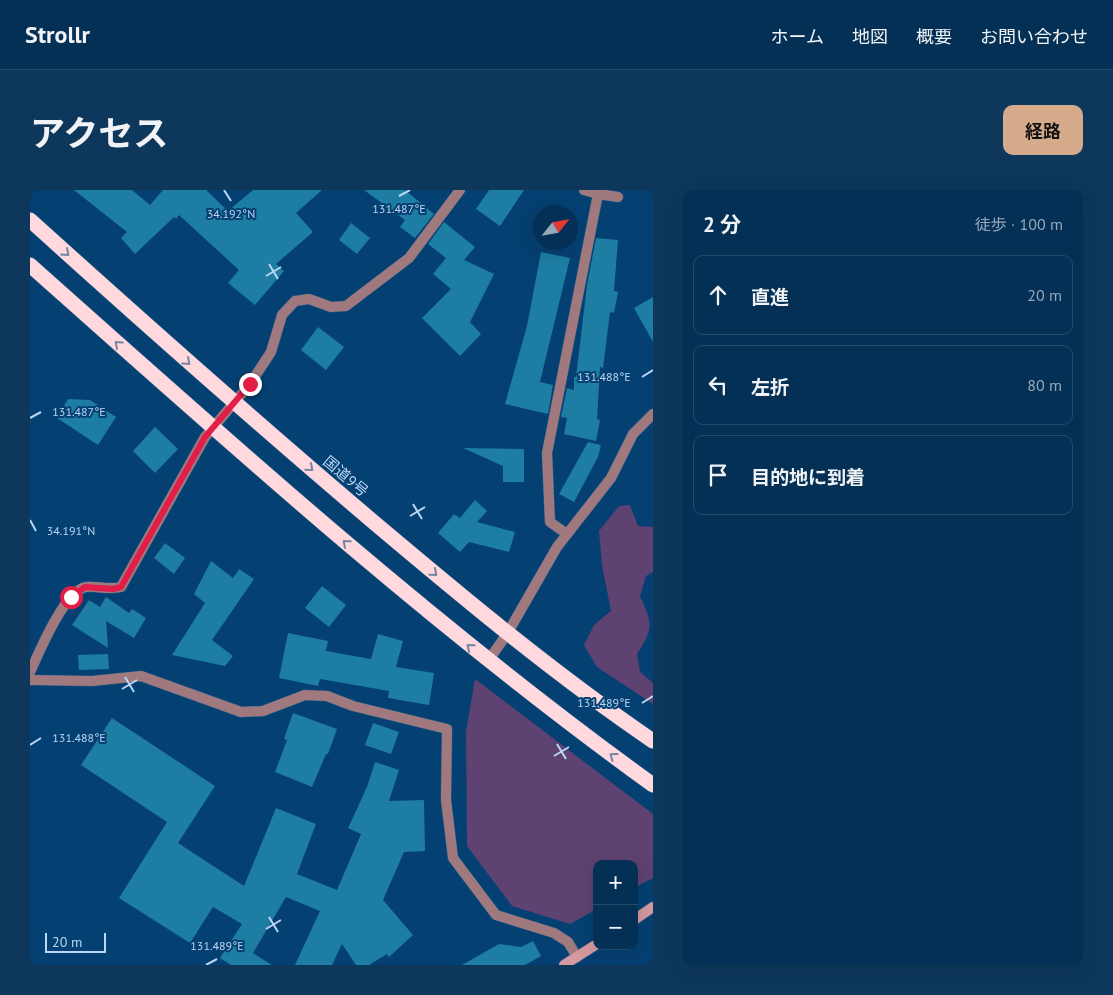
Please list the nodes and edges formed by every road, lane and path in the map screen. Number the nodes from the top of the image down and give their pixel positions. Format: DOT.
graph roads {
  1 [pos="460,190"];
  2 [pos="584,190"];
  3 [pos="598,194"];
  4 [pos="618,197"];
  5 [pos="30,220"];
  6 [pos="30,265"];
  7 [pos="234,404"];
  8 [pos="653,414"];
  9 [pos="212,428"];
  10 [pos="567,534"];
  11 [pos="507,634"];
  12 [pos="488,661"];
  13 [pos="30,672"];
  14 [pos="30,680"];
  15 [pos="653,741"];
  16 [pos="653,785"];
  17 [pos="653,907"];
  18 [pos="638,917"];
  19 [pos="593,947"];
  20 [pos="577,957"];
  21 [pos="564,965"];
  1 -- 7 [label="street"];
  2 -- 3 [label="street"];
  3 -- 4 [label="street"];
  3 -- 10 [label="street"];
  5 -- 7 [label="highway, 国道9号, one-way"];
  9 -- 6 [label="highway, one-way"];
  7 -- 9 [label="street"];
  7 -- 11 [label="highway, 国道9号, one-way"];
  8 -- 10 [label="street"];
  12 -- 9 [label="highway, one-way"];
  9 -- 13 [label="street"];
  10 -- 11 [label="street"];
  11 -- 12 [label="street"];
  11 -- 15 [label="highway, 国道9号"];
  16 -- 12 [label="highway, one-way"];
  14 -- 20 [label="street"];
  17 -- 18 [label="street"];
  19 -- 20 [label="street"];
  20 -- 21 [label="street"];
}
